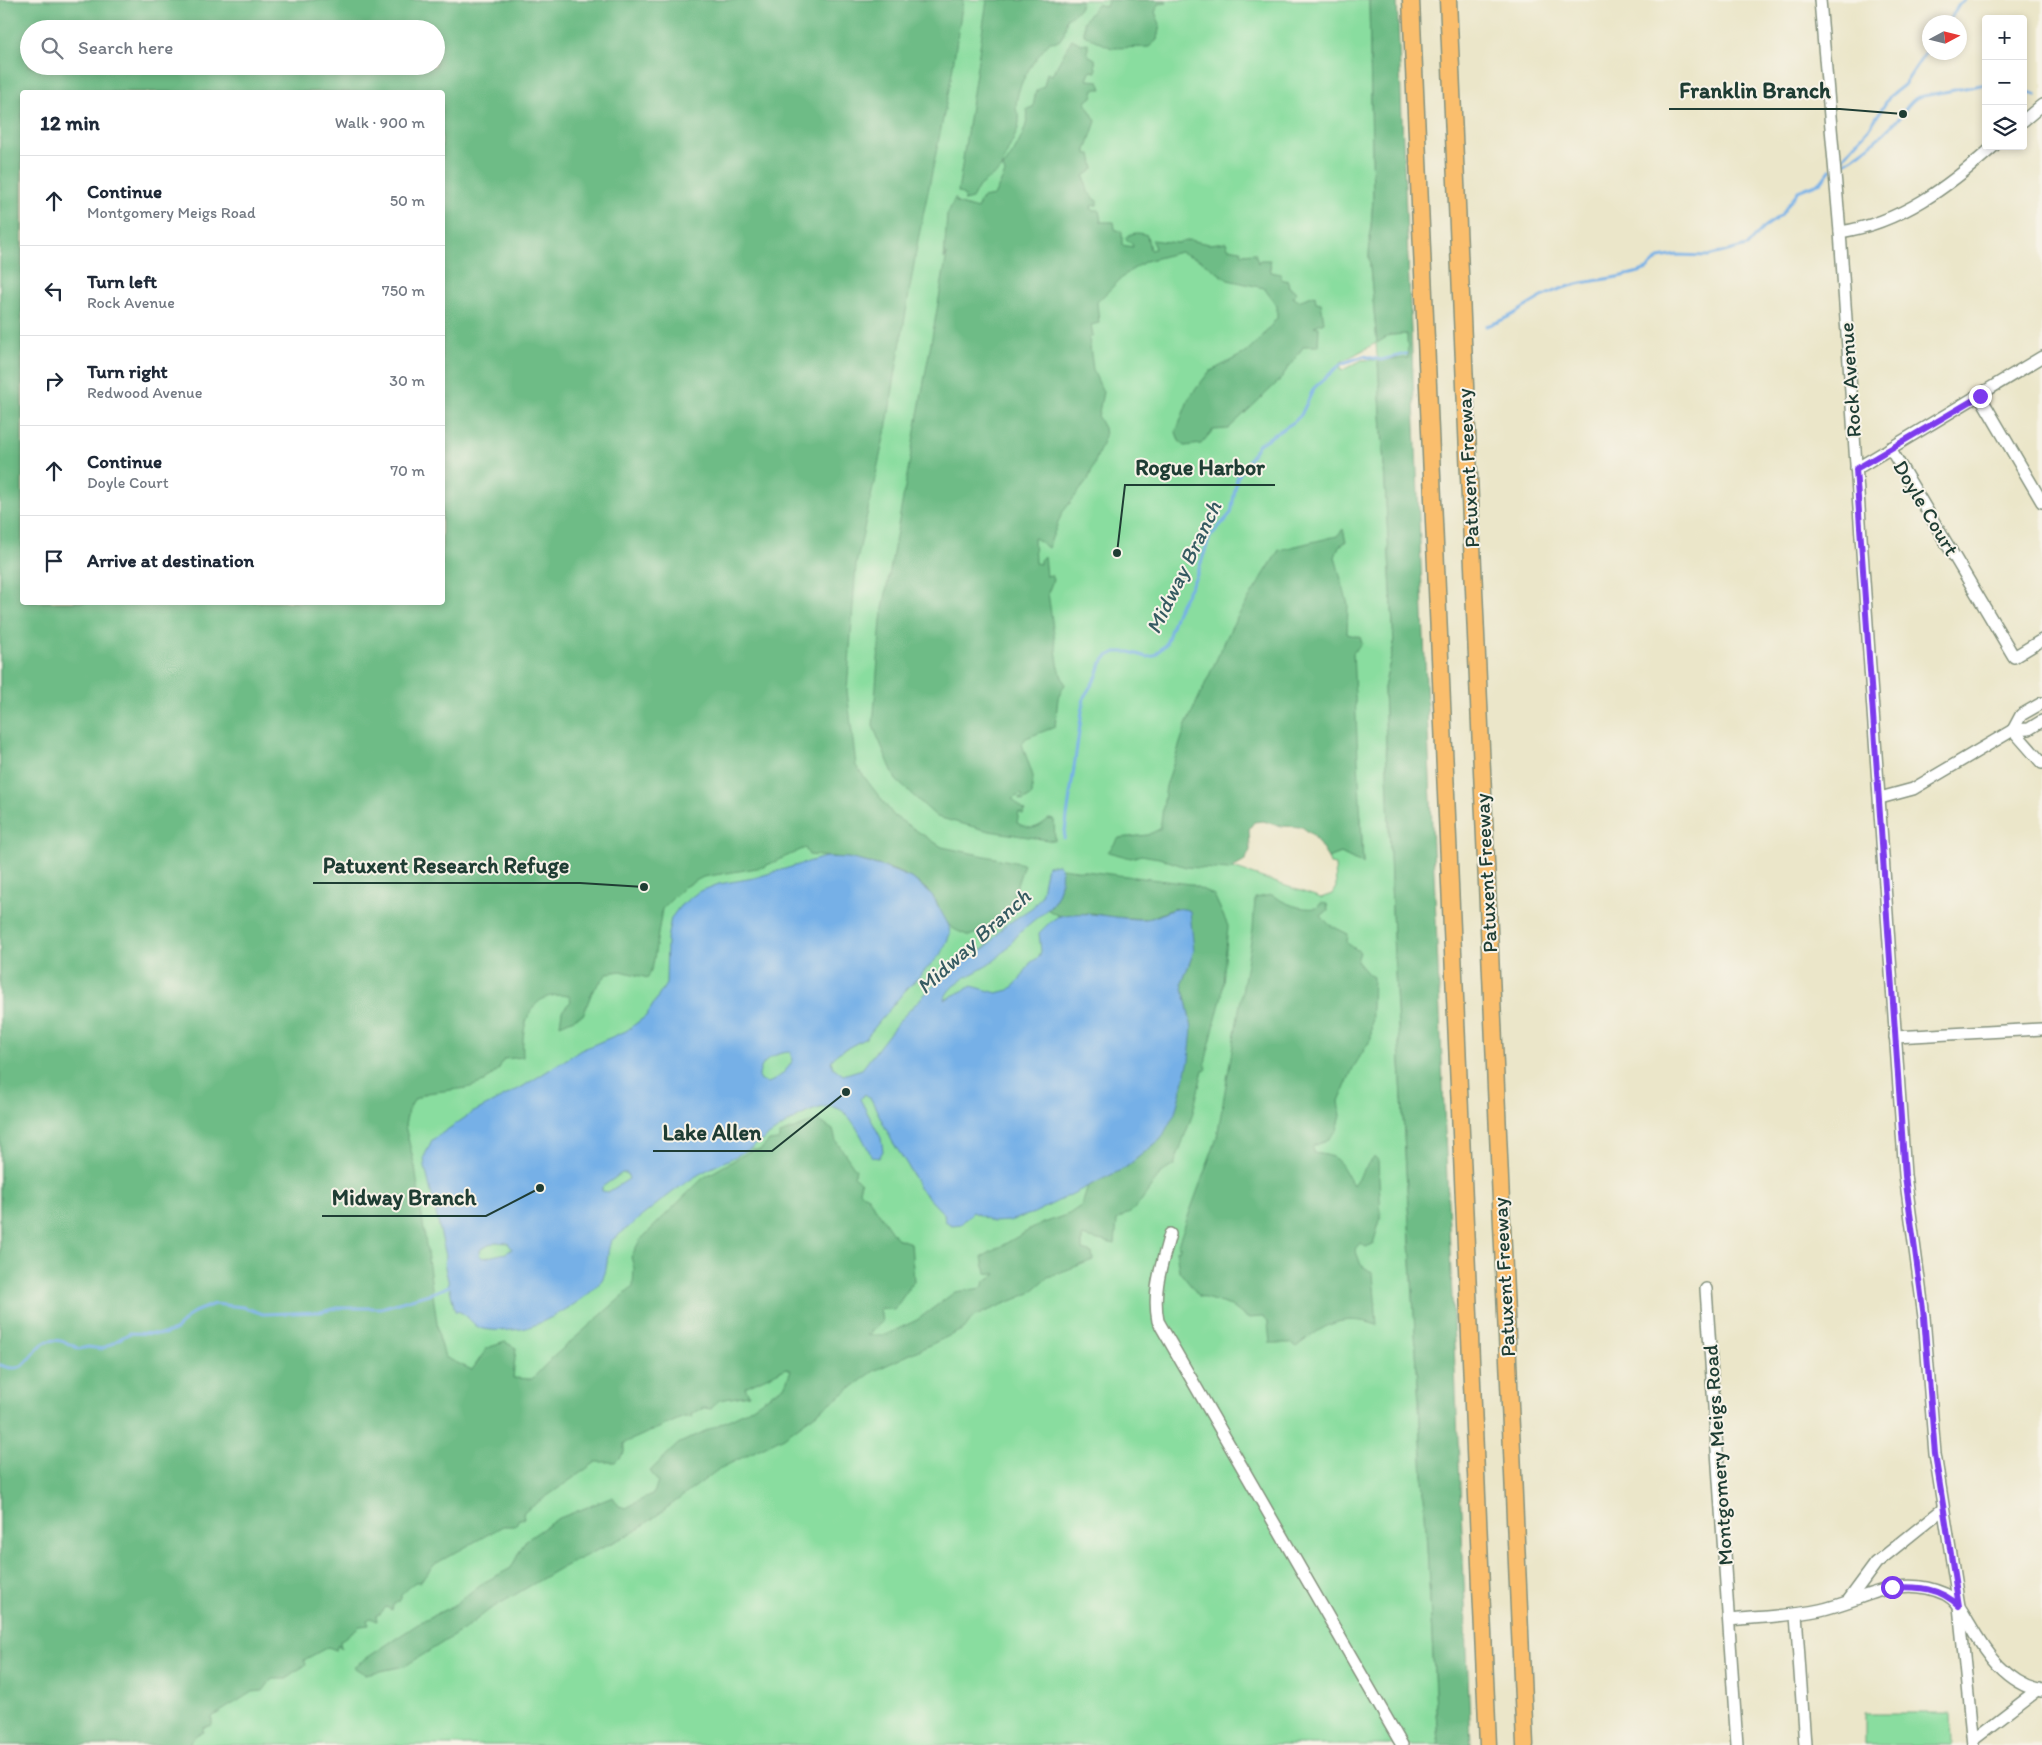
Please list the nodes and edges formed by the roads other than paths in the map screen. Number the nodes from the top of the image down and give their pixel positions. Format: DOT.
graph roads {
  1 [pos="1411,0"];
  2 [pos="1448,0"];
  3 [pos="1820,0"];
  4 [pos="2042,105"];
  5 [pos="2027,118"];
  6 [pos="1989,150"];
  7 [pos="1840,232"];
  8 [pos="2042,357"];
  9 [pos="1980,396"];
  10 [pos="1890,448"];
  11 [pos="1861,466"];
  12 [pos="2042,502"];
  13 [pos="2042,640"];
  14 [pos="2042,703"];
  15 [pos="2042,721"];
  16 [pos="2013,730"];
  17 [pos="2042,763"];
  18 [pos="1880,798"];
  19 [pos="2042,1029"];
  20 [pos="1896,1038"];
  21 [pos="1170,1234"];
  22 [pos="1706,1289"];
  23 [pos="1943,1509"];
  24 [pos="1847,1602"];
  25 [pos="1959,1606"];
  26 [pos="1796,1614"];
  27 [pos="1729,1620"];
  28 [pos="2040,1690"];
  29 [pos="1973,1743"];
  30 [pos="1402,1745"];
  31 [pos="1488,1745"];
  32 [pos="1525,1745"];
  33 [pos="1738,1745"];
  34 [pos="1805,1745"];
  1 -- 31 [label="highway, Patuxent Freeway"];
  2 -- 32 [label="highway, Patuxent Freeway"];
  3 -- 7 [label="street, Rock Avenue"];
  4 -- 5 [label="street"];
  6 -- 7 [label="street"];
  7 -- 11 [label="street, Rock Avenue"];
  8 -- 9 [label="street, Doyle Court"];
  9 -- 10 [label="street, Doyle Court"];
  9 -- 12 [label="street"];
  10 -- 11 [label="street"];
  10 -- 13 [label="street, Doyle Court"];
  11 -- 18 [label="street, Rock Avenue"];
  14 -- 16 [label="street"];
  15 -- 16 [label="street"];
  16 -- 17 [label="street"];
  16 -- 18 [label="street"];
  18 -- 20 [label="street, Rock Avenue"];
  19 -- 20 [label="street"];
  20 -- 23 [label="street, Rock Avenue"];
  21 -- 30 [label="street"];
  22 -- 27 [label="street, Montgomery Meigs Road"];
  23 -- 24 [label="street"];
  23 -- 25 [label="street, Rock Avenue"];
  24 -- 25 [label="street"];
  24 -- 26 [label="street"];
  25 -- 28 [label="street"];
  25 -- 29 [label="street, Rock Avenue"];
  26 -- 27 [label="street"];
  26 -- 34 [label="street"];
  27 -- 33 [label="street, Montgomery Meigs Road"];
  28 -- 29 [label="street"];
}
